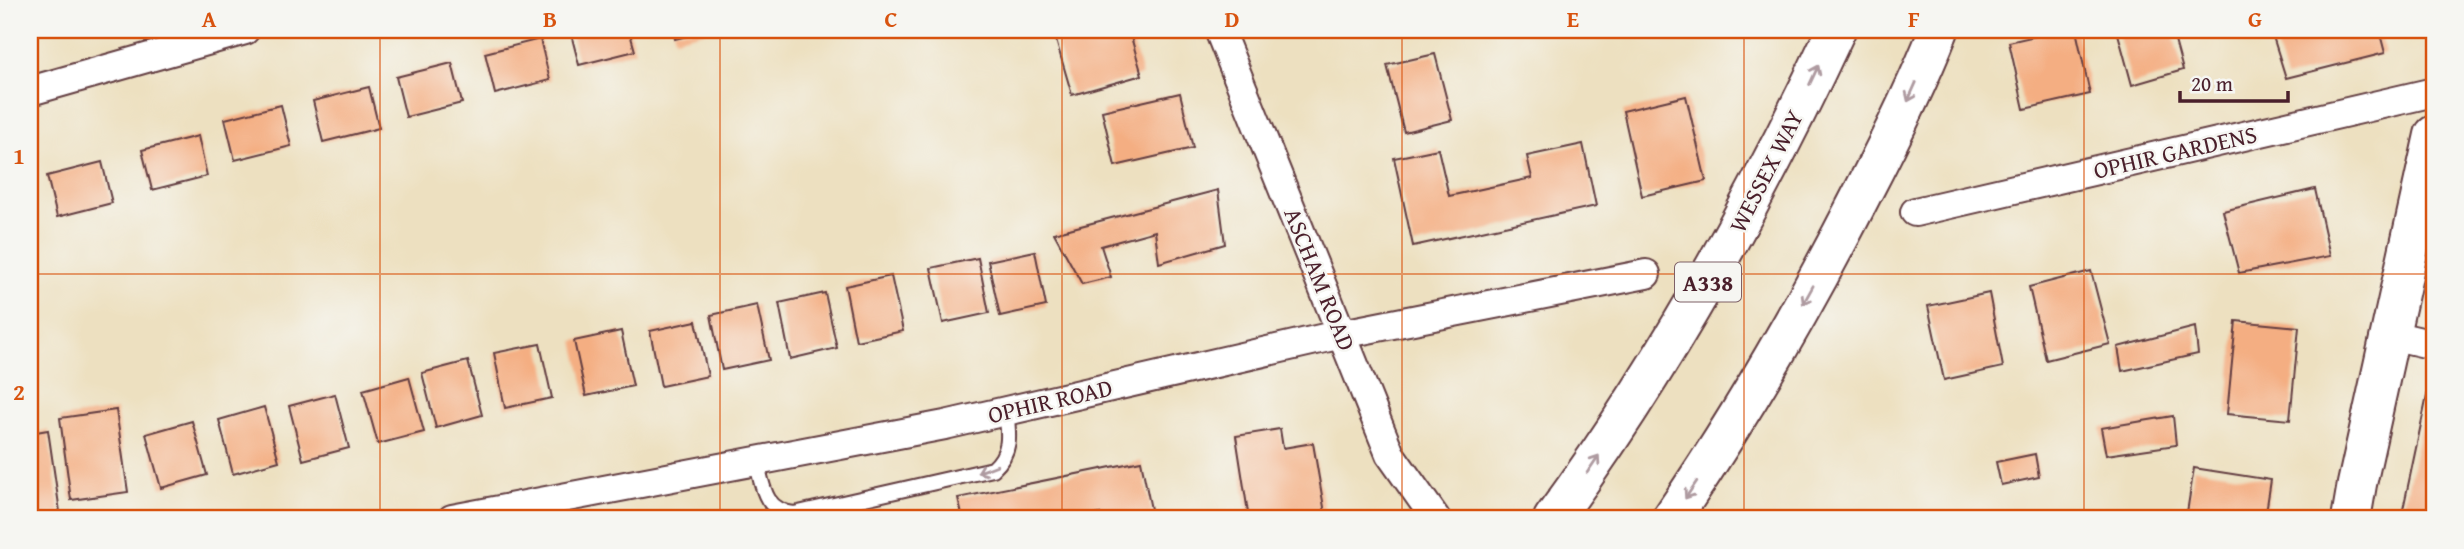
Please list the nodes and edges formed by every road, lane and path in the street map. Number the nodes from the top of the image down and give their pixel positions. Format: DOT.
graph roads {
  1 [pos="245,30"];
  2 [pos="1219,30"];
  3 [pos="1836,30"];
  4 [pos="1939,30"];
  5 [pos="30,91"];
  6 [pos="2434,92"];
  7 [pos="2434,135"];
  8 [pos="1915,212"];
  9 [pos="1646,274"];
  10 [pos="1342,334"];
  11 [pos="2390,335"];
  12 [pos="2434,345"];
  13 [pos="1006,411"];
  14 [pos="756,460"];
  15 [pos="452,519"];
  16 [pos="1436,519"];
  17 [pos="1553,519"];
  18 [pos="1671,519"];
  19 [pos="2351,519"];
  1 -- 5 [label="street"];
  2 -- 10 [label="street, ASCHAM ROAD"];
  17 -- 3 [label="main road, WESSEX WAY / A338, one-way"];
  4 -- 18 [label="main road, one-way"];
  6 -- 8 [label="street, OPHIR GARDENS"];
  7 -- 11 [label="main road"];
  9 -- 10 [label="street, OPHIR ROAD"];
  10 -- 13 [label="street, OPHIR ROAD"];
  10 -- 16 [label="street, ASCHAM ROAD"];
  11 -- 12 [label="street"];
  11 -- 19 [label="main road"];
  13 -- 14 [label="street, OPHIR ROAD"];
  13 -- 14 [label="lane, one-way"];
  14 -- 15 [label="street, OPHIR ROAD"];
}
